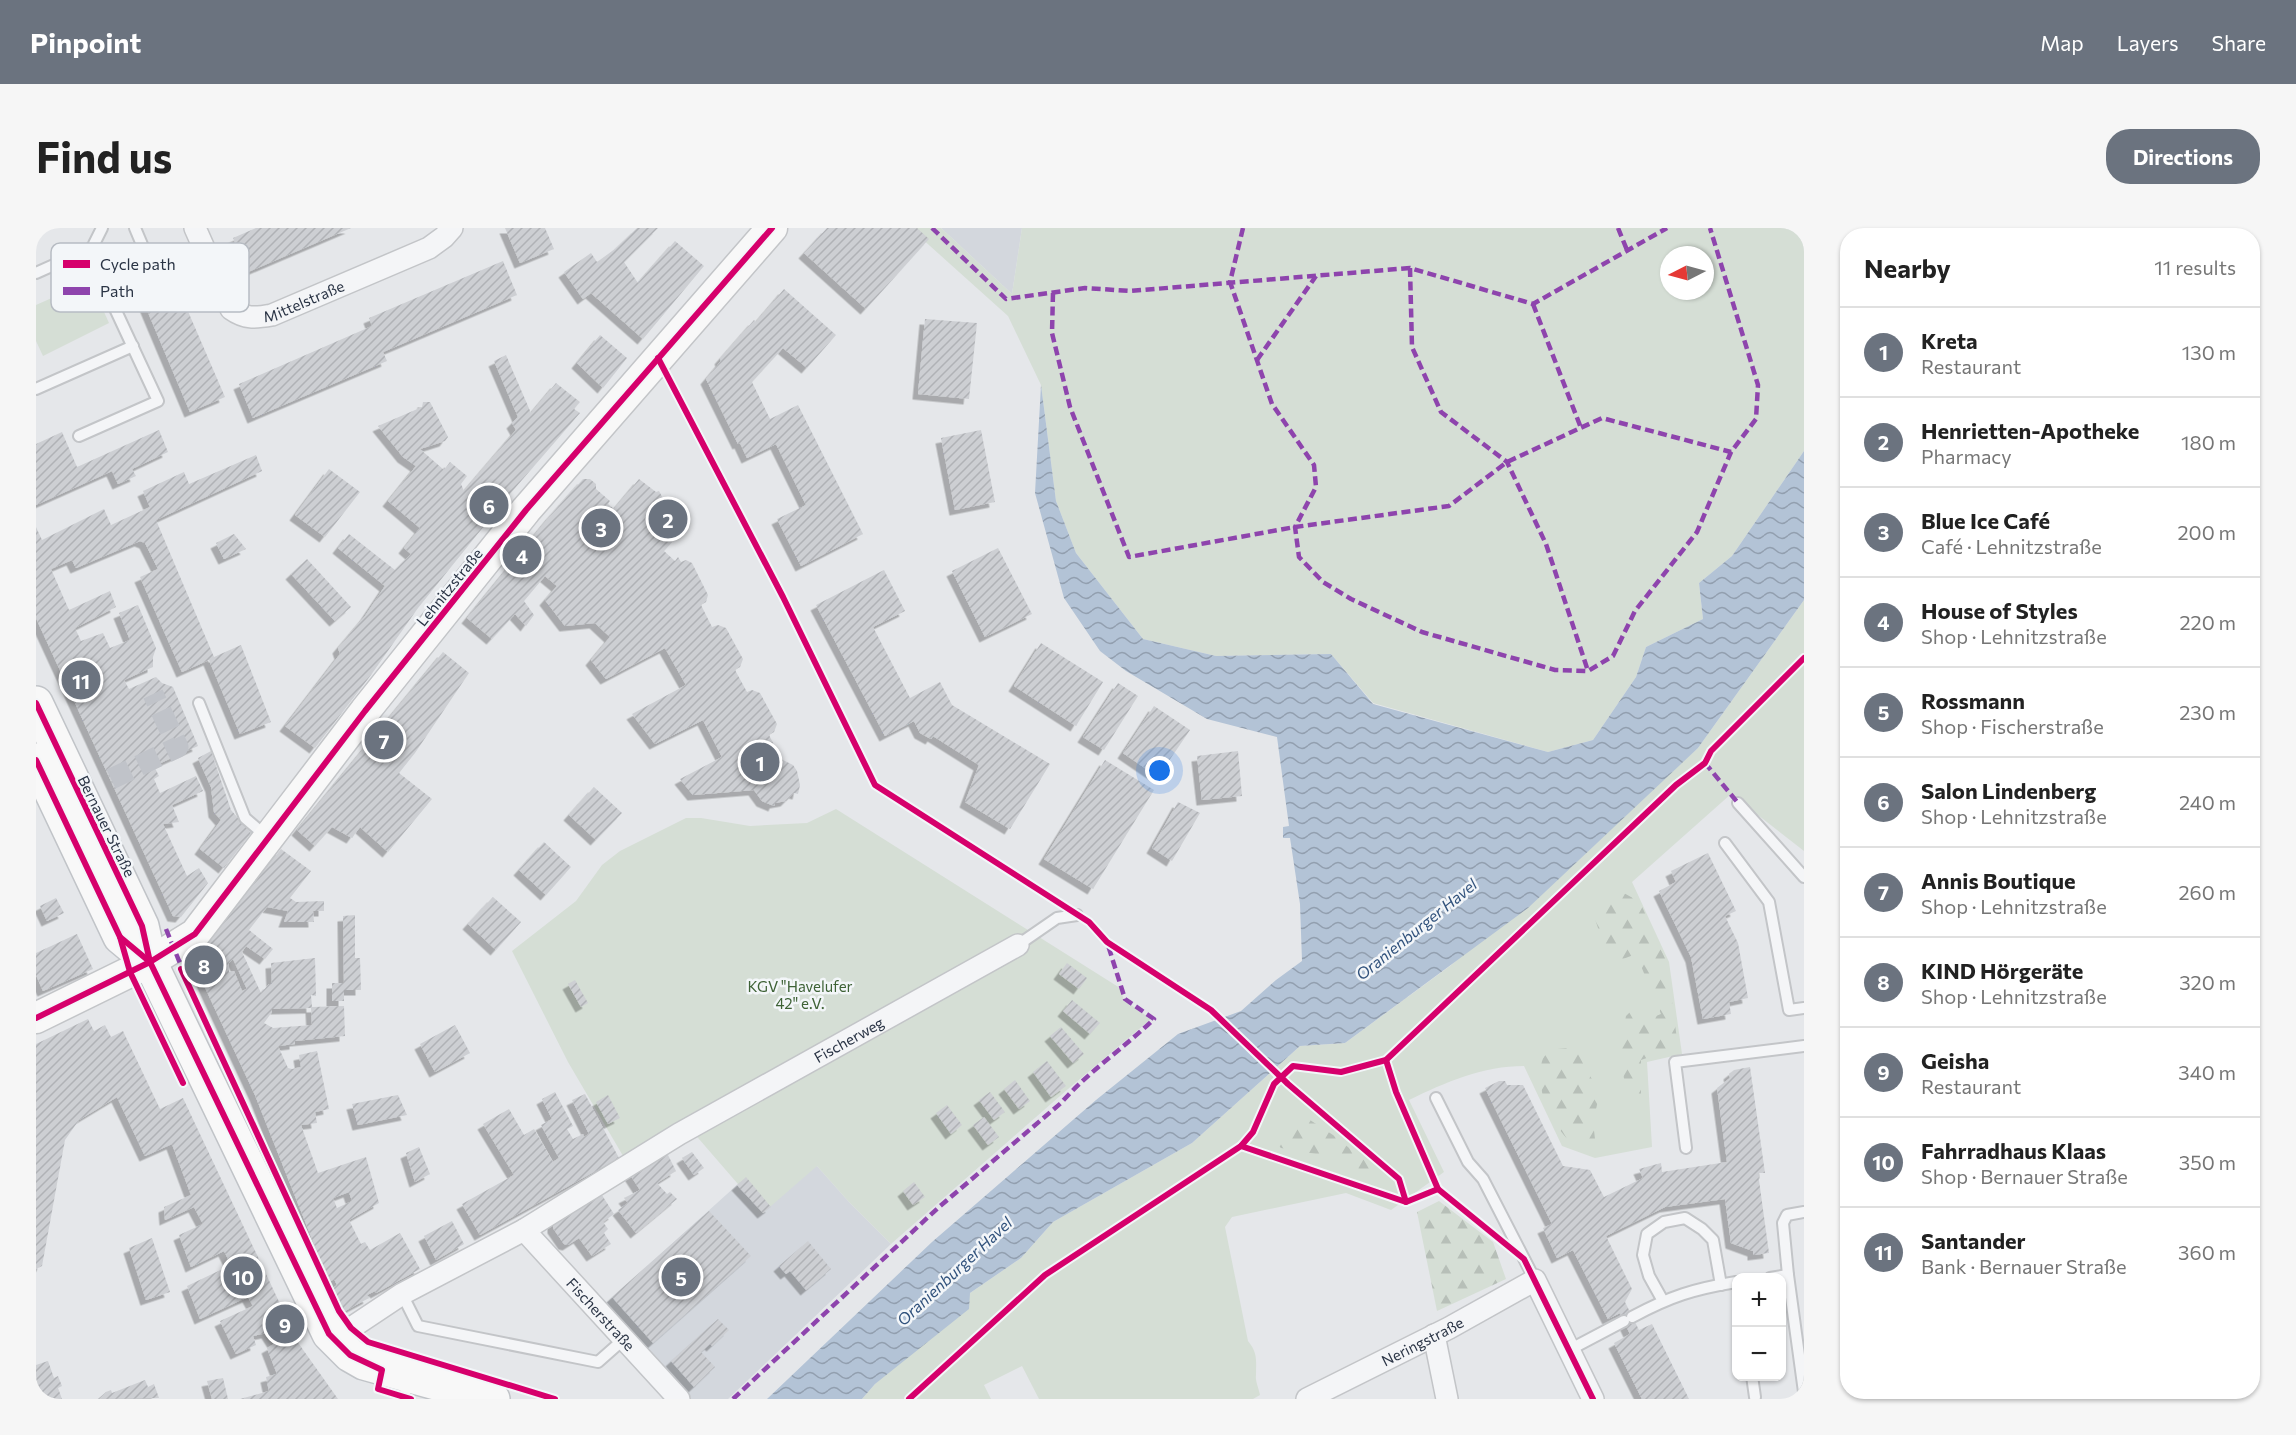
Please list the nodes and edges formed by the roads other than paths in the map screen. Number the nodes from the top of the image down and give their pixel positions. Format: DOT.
graph roads {
  1 [pos="102,228"];
  2 [pos="135,228"];
  3 [pos="195,228"];
  4 [pos="452,228"];
  5 [pos="766,230"];
  6 [pos="94,243"];
  7 [pos="141,243"];
  8 [pos="202,243"];
  9 [pos="51,266"];
  10 [pos="36,273"];
  11 [pos="117,312"];
  12 [pos="235,312"];
  13 [pos="133,346"];
  14 [pos="36,389"];
  15 [pos="79,436"];
  16 [pos="36,703"];
  17 [pos="199,703"];
  18 [pos="36,760"];
  19 [pos="1738,803"];
  20 [pos="267,837"];
  21 [pos="1725,843"];
  22 [pos="1804,877"];
  23 [pos="1077,915"];
  24 [pos="1018,945"];
  25 [pos="150,963"];
  26 [pos="1804,1008"];
  27 [pos="36,1018"];
  28 [pos="1804,1046"];
  29 [pos="1436,1098"];
  30 [pos="1686,1148"];
  31 [pos="1804,1212"];
  32 [pos="524,1230"];
  33 [pos="1788,1275"];
  34 [pos="1535,1280"];
  35 [pos="1732,1283"];
  36 [pos="1721,1285"];
  37 [pos="402,1294"];
  38 [pos="1663,1301"];
  39 [pos="1434,1335"];
  40 [pos="624,1339"];
  41 [pos="338,1345"];
  42 [pos="1569,1350"];
  43 [pos="1753,1381"];
  44 [pos="406,1388"];
  45 [pos="1804,1392"];
  46 [pos="1755,1397"];
  47 [pos="493,1399"];
  48 [pos="679,1399"];
  49 [pos="1307,1399"];
  50 [pos="1447,1399"];
  51 [pos="1593,1399"];
  1 -- 6 [label="lane"];
  2 -- 7 [label="lane"];
  3 -- 8 [label="street, Mittelstraße"];
  4 -- 12 [label="street, Mittelstraße"];
  5 -- 20 [label="main road, Lehnitzstraße"];
  9 -- 10 [label="lane"];
  11 -- 13 [label="lane"];
  13 -- 14 [label="lane"];
  13 -- 15 [label="lane"];
  16 -- 25 [label="main road, Bernauer Straße"];
  17 -- 20 [label="lane"];
  18 -- 25 [label="main road, Bernauer Straße"];
  19 -- 22 [label="lane"];
  20 -- 25 [label="main road, Lehnitzstraße"];
  21 -- 26 [label="lane"];
  23 -- 24 [label="lane"];
  24 -- 32 [label="street, Fischerweg"];
  25 -- 27 [label="main road, Lehnitzstraße"];
  25 -- 41 [label="main road, Bernauer Straße"];
  28 -- 30 [label="lane"];
  29 -- 34 [label="lane"];
  31 -- 33 [label="lane"];
  32 -- 37 [label="street"];
  32 -- 40 [label="street, Fischerstraße"];
  33 -- 45 [label="lane"];
  34 -- 39 [label="street, Neringstraße"];
  34 -- 42 [label="street"];
  35 -- 36 [label="lane"];
  36 -- 38 [label="lane"];
  36 -- 38 [label="lane"];
  37 -- 40 [label="lane"];
  37 -- 41 [label="street"];
  38 -- 42 [label="lane"];
  39 -- 49 [label="street, Neringstraße"];
  39 -- 50 [label="street"];
  40 -- 48 [label="street, Fischerstraße"];
  41 -- 44 [label="main road, Bernauer Straße"];
  42 -- 51 [label="street"];
  43 -- 46 [label="lane"];
  44 -- 47 [label="main road, Bernauer Straße"];
}
